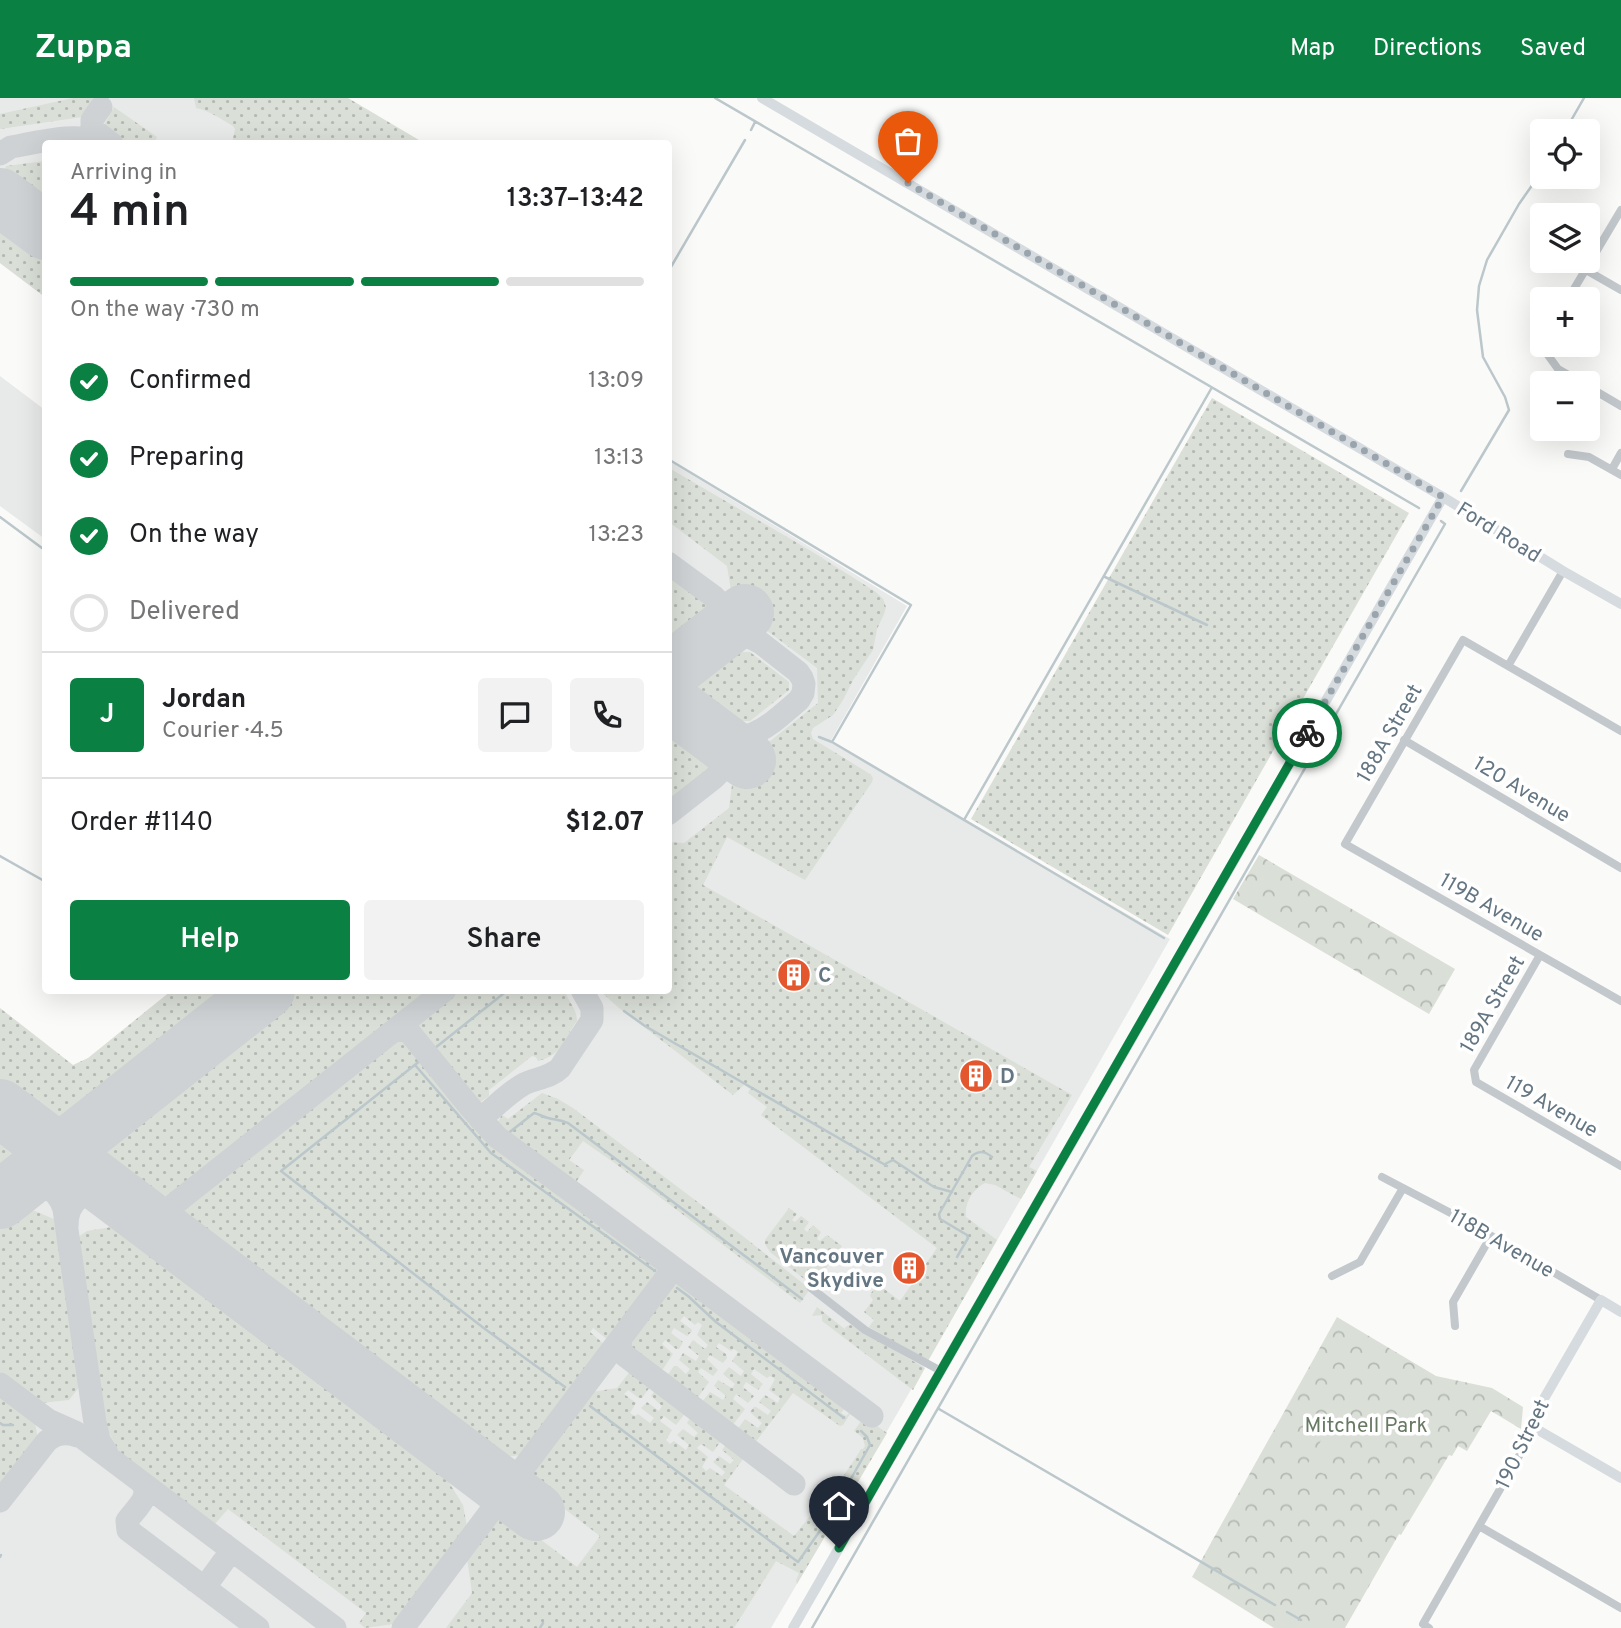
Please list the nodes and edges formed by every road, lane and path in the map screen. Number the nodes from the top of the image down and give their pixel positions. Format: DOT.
graph roads {
  1 [pos="762,98"];
  2 [pos="1621,210"];
  3 [pos="1600,246"];
  4 [pos="1591,273"];
  5 [pos="1621,290"];
  6 [pos="1551,357"];
  7 [pos="1561,371"];
  8 [pos="1600,394"];
  9 [pos="1621,406"];
  10 [pos="1621,453"];
  11 [pos="1569,454"];
  12 [pos="1612,469"];
  13 [pos="1621,475"];
  14 [pos="1443,497"];
  15 [pos="1563,571"];
  16 [pos="1621,604"];
  17 [pos="1508,666"];
  18 [pos="1621,731"];
  19 [pos="1405,740"];
  20 [pos="1345,844"];
  21 [pos="1621,868"];
  22 [pos="1540,955"];
  23 [pos="1621,1001"];
  24 [pos="1474,1070"];
  25 [pos="1621,1166"];
  26 [pos="1382,1177"];
  27 [pos="1402,1188"];
  28 [pos="1491,1236"];
  29 [pos="1332,1276"];
  30 [pos="811,1288"];
  31 [pos="1601,1300"];
  32 [pos="1621,1312"];
  33 [pos="1455,1326"];
  34 [pos="941,1371"];
  35 [pos="1532,1427"];
  36 [pos="1621,1478"];
  37 [pos="1479,1526"];
  38 [pos="1621,1608"];
  39 [pos="1426,1626"];
  40 [pos="793,1628"];
  1 -- 14 [label="street, Ford Road"];
  2 -- 3 [label="street"];
  4 -- 5 [label="street"];
  6 -- 7 [label="street"];
  8 -- 9 [label="street"];
  10 -- 12 [label="street"];
  11 -- 12 [label="street"];
  12 -- 13 [label="street"];
  14 -- 15 [label="street, Ford Road"];
  14 -- 34 [label="street"];
  15 -- 16 [label="street, Ford Road"];
  15 -- 17 [label="street"];
  17 -- 18 [label="street"];
  17 -- 19 [label="street, 188A Street"];
  19 -- 20 [label="street, 188A Street"];
  19 -- 21 [label="street, 120 Avenue"];
  20 -- 22 [label="street, 119B Avenue"];
  22 -- 23 [label="street, 119B Avenue"];
  22 -- 24 [label="street, 189A Street"];
  24 -- 25 [label="street, 119 Avenue"];
  26 -- 27 [label="street, 118B Avenue"];
  27 -- 28 [label="street, 118B Avenue"];
  27 -- 29 [label="street"];
  28 -- 31 [label="street, 118B Avenue"];
  28 -- 33 [label="street"];
  30 -- 34 [label="street"];
  31 -- 32 [label="street, 118B Avenue"];
  31 -- 35 [label="street, 190 Street"];
  34 -- 40 [label="street"];
  35 -- 36 [label="street"];
  35 -- 37 [label="street, 190 Street"];
  37 -- 38 [label="street"];
  37 -- 39 [label="street, 190 Street"];
}
